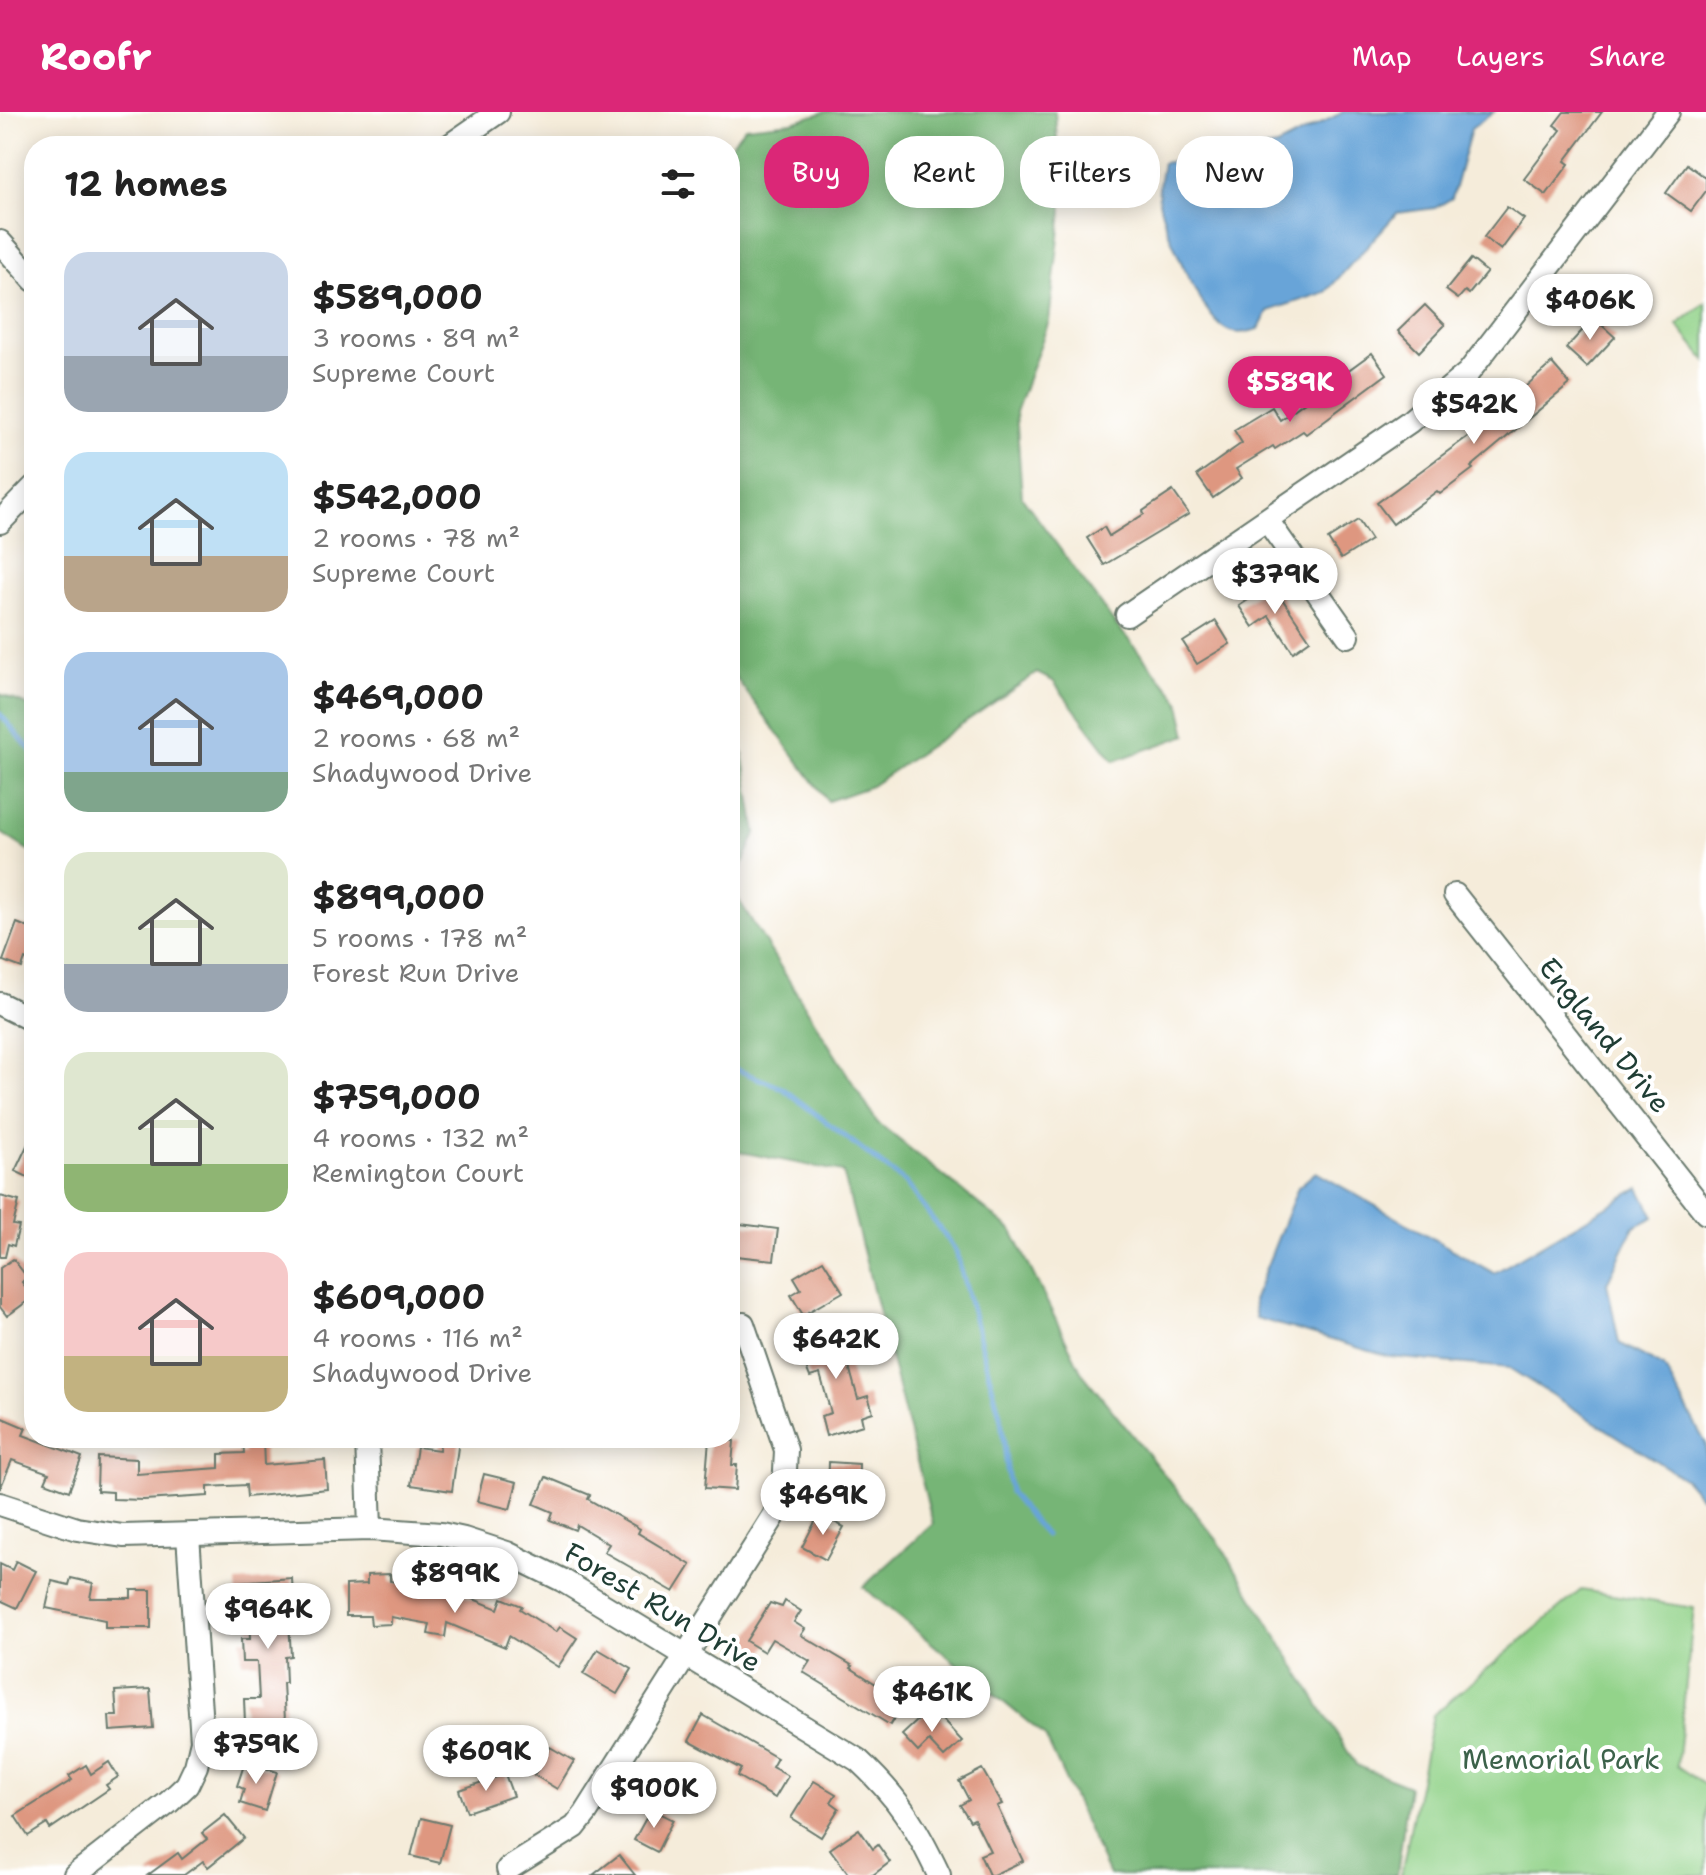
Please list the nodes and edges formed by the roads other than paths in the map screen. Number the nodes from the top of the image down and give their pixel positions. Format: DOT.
graph roads {
  1 [pos="498,112"];
  2 [pos="1668,112"];
  3 [pos="463,136"];
  4 [pos="0,242"];
  5 [pos="24,269"];
  6 [pos="24,497"];
  7 [pos="1267,520"];
  8 [pos="0,522"];
  9 [pos="1127,615"];
  10 [pos="1348,636"];
  11 [pos="1455,895"];
  12 [pos="0,1004"];
  13 [pos="24,1016"];
  14 [pos="1706,1213"];
  15 [pos="743,1324"];
  16 [pos="367,1448"];
  17 [pos="0,1504"];
  18 [pos="370,1529"];
  19 [pos="188,1535"];
  20 [pos="684,1655"];
  21 [pos="508,1869"];
  22 [pos="75,1875"];
  23 [pos="939,1875"];
  1 -- 3 [label="street"];
  2 -- 7 [label="street"];
  4 -- 5 [label="street"];
  6 -- 8 [label="street"];
  7 -- 9 [label="street"];
  7 -- 10 [label="street"];
  11 -- 14 [label="street, England Drive"];
  12 -- 13 [label="street"];
  15 -- 20 [label="street"];
  16 -- 18 [label="street"];
  17 -- 19 [label="street, Forest Run Drive"];
  18 -- 19 [label="street, Forest Run Drive"];
  18 -- 20 [label="street, Forest Run Drive"];
  19 -- 22 [label="street"];
  20 -- 21 [label="street"];
  20 -- 23 [label="street, Forest Run Drive"];
}
